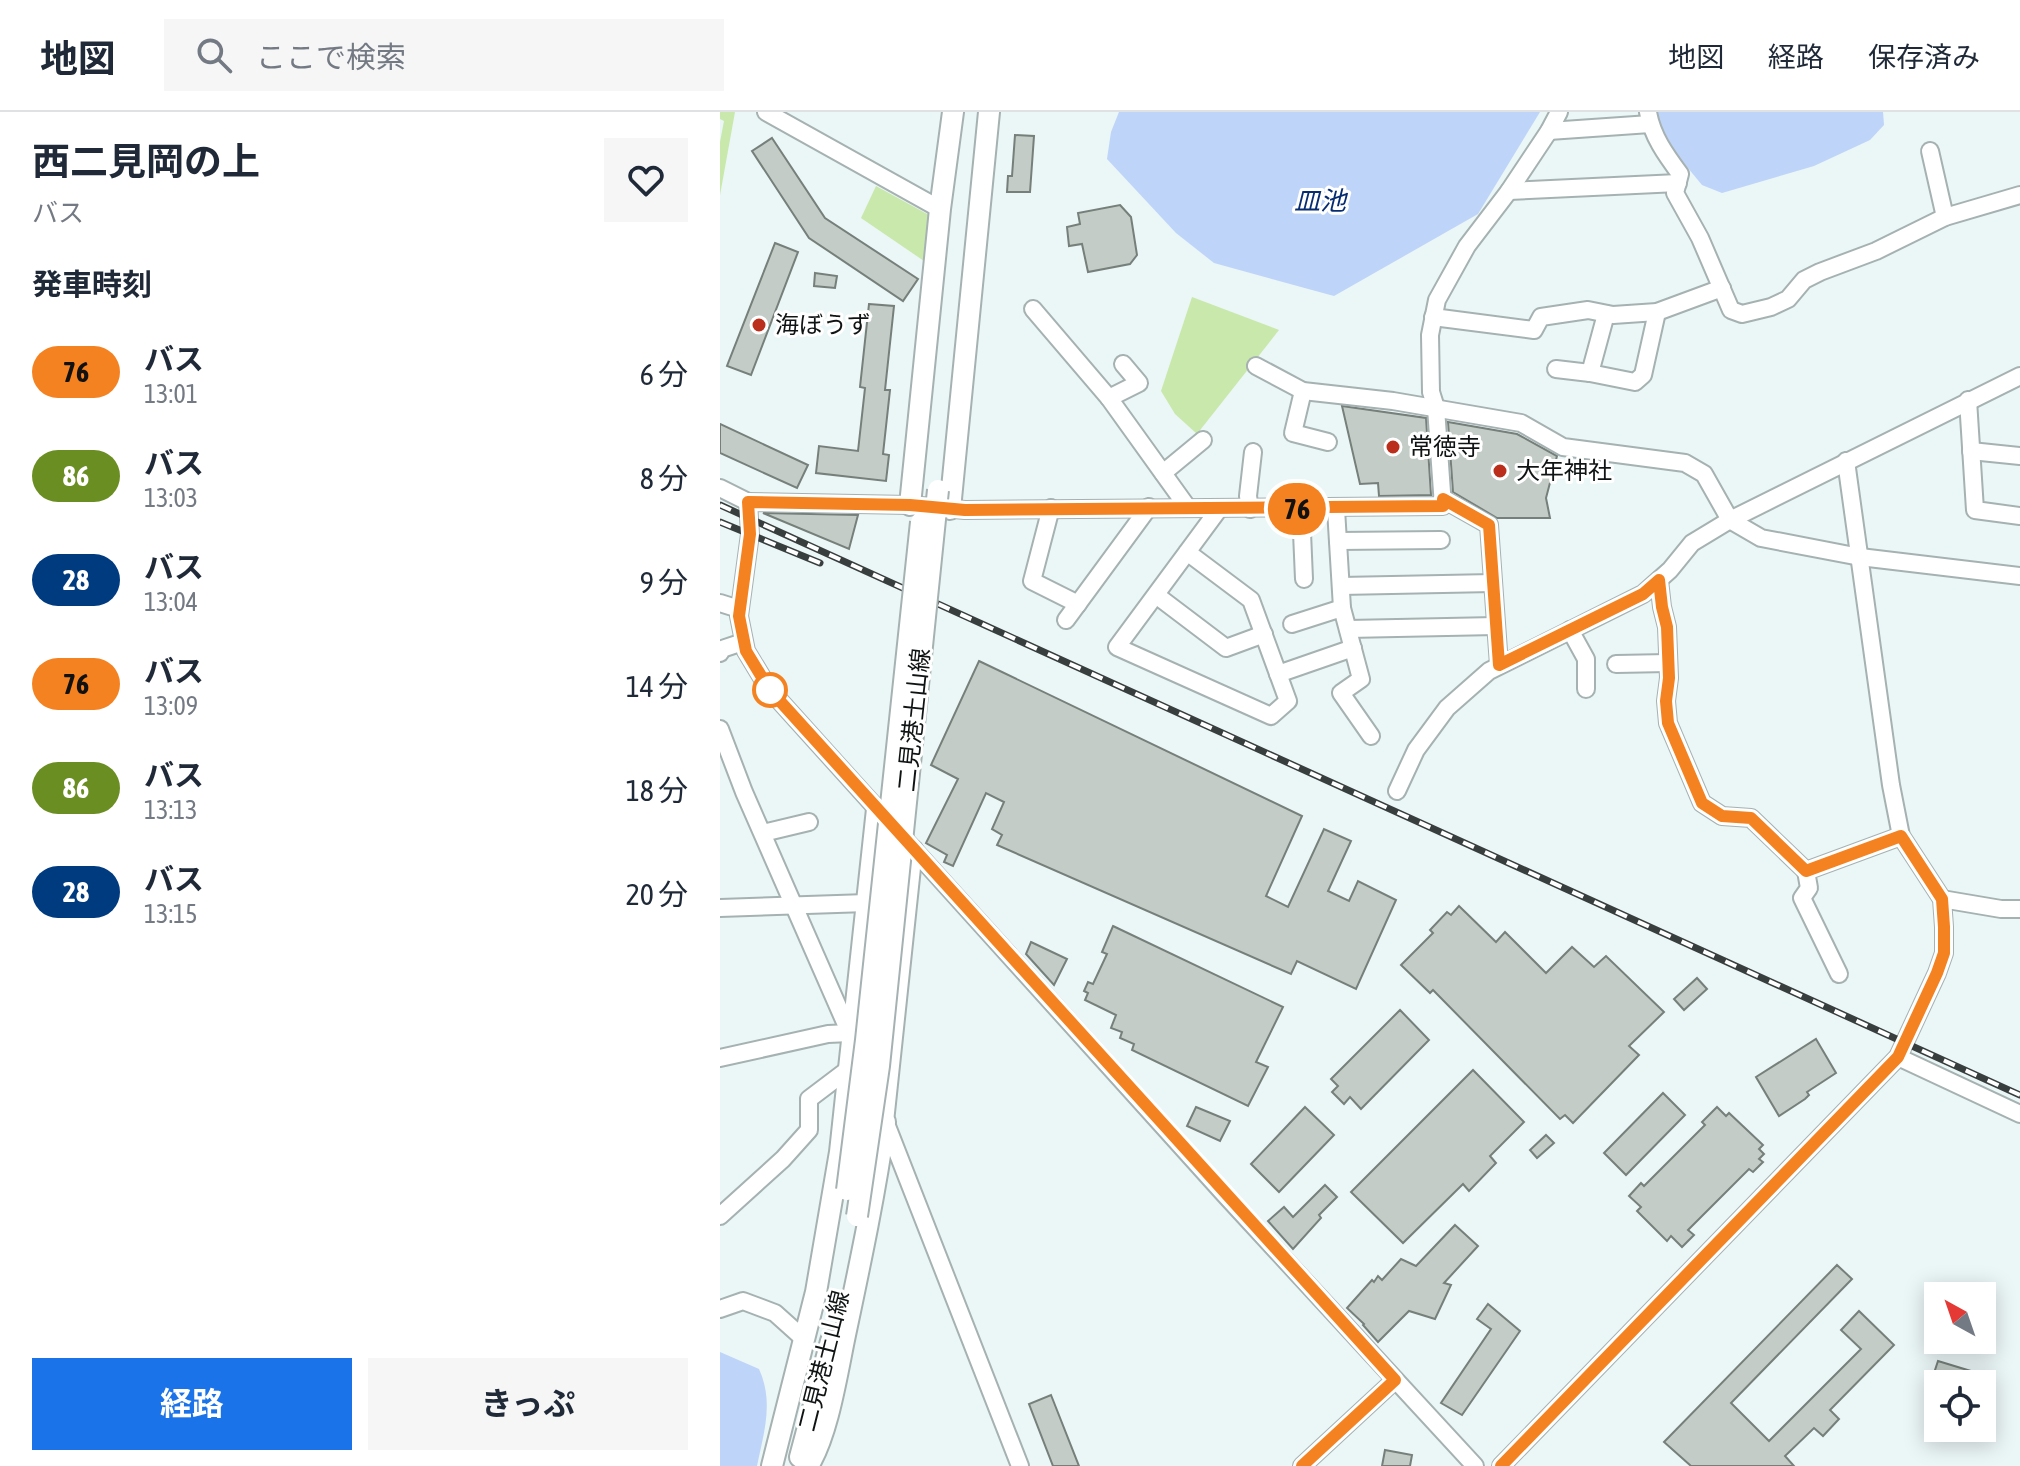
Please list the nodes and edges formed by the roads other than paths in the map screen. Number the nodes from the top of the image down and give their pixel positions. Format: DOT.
graph roads {
  1 [pos="766,112"];
  2 [pos="953,112"];
  3 [pos="963,112"];
  4 [pos="980,112"];
  5 [pos="989,112"];
  6 [pos="1559,112"];
  7 [pos="1649,118"];
  8 [pos="1549,131"];
  9 [pos="1930,151"];
  10 [pos="1678,183"];
  11 [pos="1509,191"];
  12 [pos="2020,195"];
  13 [pos="940,209"];
  14 [pos="1945,217"];
  15 [pos="1722,288"];
  16 [pos="1033,309"];
  17 [pos="1657,312"];
  18 [pos="1606,314"];
  19 [pos="1433,317"];
  20 [pos="1123,364"];
  21 [pos="1256,366"];
  22 [pos="1556,369"];
  23 [pos="1590,373"];
  24 [pos="2020,376"];
  25 [pos="1303,391"];
  26 [pos="1109,398"];
  27 [pos="1968,400"];
  28 [pos="1436,408"];
  29 [pos="1203,440"];
  30 [pos="1328,442"];
  31 [pos="1971,451"];
  32 [pos="1253,452"];
  33 [pos="2020,456"];
  34 [pos="1846,461"];
  35 [pos="1163,473"];
  36 [pos="720,488"];
  37 [pos="932,489"];
  38 [pos="1443,499"];
  39 [pos="748,502"];
  40 [pos="910,505"];
  41 [pos="1149,507"];
  42 [pos="1051,508"];
  43 [pos="1188,508"];
  44 [pos="950,509"];
  45 [pos="1219,509"];
  46 [pos="1250,509"];
  47 [pos="1301,509"];
  48 [pos="1336,509"];
  49 [pos="2020,516"];
  50 [pos="1730,520"];
  51 [pos="1441,540"];
  52 [pos="1338,541"];
  53 [pos="1187,552"];
  54 [pos="1860,557"];
  55 [pos="2020,576"];
  56 [pos="1304,579"];
  57 [pos="1659,580"];
  58 [pos="1493,583"];
  59 [pos="1341,586"];
  60 [pos="1156,595"];
  61 [pos="720,603"];
  62 [pos="1078,604"];
  63 [pos="1342,608"];
  64 [pos="739,609"];
  65 [pos="1066,620"];
  66 [pos="1292,624"];
  67 [pos="1496,626"];
  68 [pos="1348,629"];
  69 [pos="1570,630"];
  70 [pos="1264,634"];
  71 [pos="743,642"];
  72 [pos="1353,648"];
  73 [pos="720,653"];
  74 [pos="1668,663"];
  75 [pos="1616,664"];
  76 [pos="1499,665"];
  77 [pos="1278,674"];
  78 [pos="1586,689"];
  79 [pos="720,729"];
  80 [pos="1371,736"];
  81 [pos="1397,791"];
  82 [pos="877,809"];
  83 [pos="809,822"];
  84 [pos="763,833"];
  85 [pos="1901,836"];
  86 [pos="914,849"];
  87 [pos="1806,871"];
  88 [pos="943,883"];
  89 [pos="909,892"];
  90 [pos="1942,899"];
  91 [pos="867,903"];
  92 [pos="796,907"];
  93 [pos="720,908"];
  94 [pos="2020,909"];
  95 [pos="1839,974"];
  96 [pos="852,1036"];
  97 [pos="1898,1057"];
  98 [pos="720,1058"];
  99 [pos="850,1068"];
  100 [pos="2020,1114"];
  101 [pos="885,1122"];
  102 [pos="850,1215"];
  103 [pos="720,1216"];
  104 [pos="720,1309"];
  105 [pos="804,1339"];
  106 [pos="1395,1380"];
  107 [pos="772,1466"];
  108 [pos="783,1466"];
  109 [pos="798,1466"];
  110 [pos="808,1466"];
  111 [pos="1020,1466"];
  112 [pos="1302,1466"];
  113 [pos="1475,1466"];
  114 [pos="1501,1466"];
  1 -- 13 [label="street"];
  2 -- 13 [label="main road"];
  3 -- 37 [label="main road, 二見港土山線"];
  4 -- 37 [label="main road, 二見港土山線"];
  5 -- 44 [label="main road"];
  6 -- 8 [label="street"];
  7 -- 8 [label="street"];
  7 -- 10 [label="street"];
  8 -- 11 [label="street"];
  9 -- 14 [label="street"];
  10 -- 11 [label="street"];
  10 -- 15 [label="street"];
  11 -- 19 [label="street"];
  12 -- 14 [label="street"];
  13 -- 40 [label="main road"];
  14 -- 15 [label="street"];
  15 -- 17 [label="street"];
  16 -- 26 [label="street"];
  17 -- 18 [label="street"];
  17 -- 23 [label="street"];
  18 -- 19 [label="street"];
  18 -- 23 [label="street"];
  19 -- 28 [label="street"];
  20 -- 26 [label="street"];
  21 -- 25 [label="street"];
  22 -- 23 [label="street"];
  24 -- 27 [label="street"];
  25 -- 28 [label="street"];
  25 -- 30 [label="street"];
  26 -- 35 [label="street"];
  27 -- 31 [label="street"];
  27 -- 34 [label="street"];
  28 -- 38 [label="street"];
  28 -- 50 [label="street"];
  29 -- 35 [label="street"];
  31 -- 33 [label="street"];
  31 -- 49 [label="street"];
  32 -- 46 [label="street"];
  34 -- 50 [label="street"];
  34 -- 54 [label="street"];
  35 -- 43 [label="street"];
  36 -- 39 [label="street"];
  37 -- 102 [label="main road, 二見港土山線, bridge"];
  38 -- 48 [label="street"];
  38 -- 58 [label="street"];
  39 -- 40 [label="street"];
  39 -- 64 [label="street"];
  40 -- 44 [label="street"];
  41 -- 42 [label="street"];
  41 -- 43 [label="street"];
  41 -- 62 [label="street"];
  42 -- 44 [label="street"];
  42 -- 62 [label="street"];
  43 -- 45 [label="street"];
  45 -- 46 [label="street"];
  45 -- 53 [label="street"];
  46 -- 47 [label="street"];
  47 -- 48 [label="street"];
  47 -- 56 [label="street"];
  48 -- 52 [label="street"];
  50 -- 54 [label="street"];
  50 -- 57 [label="street"];
  51 -- 52 [label="street"];
  52 -- 59 [label="street"];
  53 -- 60 [label="street"];
  53 -- 70 [label="street"];
  54 -- 55 [label="street"];
  54 -- 85 [label="street"];
  57 -- 69 [label="street"];
  57 -- 74 [label="street"];
  58 -- 59 [label="street"];
  58 -- 67 [label="street"];
  59 -- 63 [label="street"];
  60 -- 70 [label="street"];
  60 -- 77 [label="street"];
  61 -- 64 [label="street"];
  62 -- 65 [label="street"];
  63 -- 66 [label="street"];
  63 -- 68 [label="street"];
  64 -- 71 [label="street"];
  67 -- 68 [label="street"];
  67 -- 76 [label="street"];
  68 -- 72 [label="street"];
  69 -- 76 [label="street"];
  69 -- 78 [label="street"];
  70 -- 77 [label="street"];
  71 -- 73 [label="street"];
  71 -- 82 [label="street"];
  72 -- 77 [label="street"];
  72 -- 80 [label="street"];
  74 -- 75 [label="street"];
  74 -- 87 [label="street"];
  76 -- 81 [label="street"];
  79 -- 84 [label="street"];
  82 -- 86 [label="street"];
  82 -- 91 [label="main road"];
  83 -- 84 [label="street"];
  84 -- 92 [label="street"];
  85 -- 87 [label="street"];
  85 -- 90 [label="street"];
  86 -- 88 [label="street"];
  86 -- 89 [label="street"];
  87 -- 95 [label="street"];
  88 -- 89 [label="street"];
  88 -- 106 [label="street"];
  89 -- 91 [label="street"];
  89 -- 101 [label="street"];
  90 -- 94 [label="street"];
  90 -- 97 [label="street"];
  91 -- 92 [label="street"];
  91 -- 96 [label="main road"];
  92 -- 93 [label="street"];
  92 -- 96 [label="street"];
  96 -- 98 [label="street"];
  96 -- 99 [label="main road"];
  96 -- 101 [label="street"];
  97 -- 100 [label="street"];
  97 -- 114 [label="street"];
  99 -- 103 [label="street"];
  99 -- 105 [label="main road"];
  101 -- 110 [label="main road"];
  101 -- 111 [label="street"];
  102 -- 108 [label="main road, 二見港土山線"];
  102 -- 109 [label="main road, 二見港土山線"];
  104 -- 105 [label="street"];
  105 -- 107 [label="main road"];
  106 -- 112 [label="street"];
  106 -- 113 [label="street"];
}
